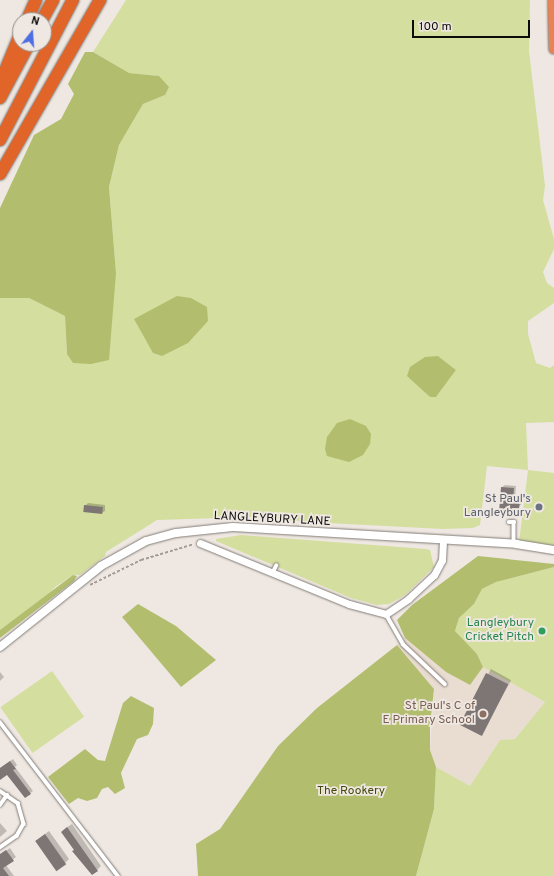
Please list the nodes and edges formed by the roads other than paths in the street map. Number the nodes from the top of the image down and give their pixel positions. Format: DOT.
graph roads {
  1 [pos="36,0"];
  2 [pos="53,0"];
  3 [pos="72,0"];
  4 [pos="100,0"];
  5 [pos="553,0"];
  6 [pos="31,12"];
  7 [pos="46,12"];
  8 [pos="554,48"];
  9 [pos="13,52"];
  10 [pos="25,52"];
  11 [pos="0,83"];
  12 [pos="0,98"];
  13 [pos="0,140"];
  14 [pos="0,174"];
  15 [pos="509,522"];
  16 [pos="443,540"];
  17 [pos="200,543"];
  18 [pos="514,544"];
  19 [pos="554,550"];
  20 [pos="386,614"];
  21 [pos="0,647"];
  22 [pos="445,684"];
  23 [pos="0,722"];
  24 [pos="0,791"];
  25 [pos="7,795"];
  26 [pos="0,805"];
  27 [pos="0,848"];
  28 [pos="118,876"];
  1 -- 6 [label="highway"];
  2 -- 7 [label="highway"];
  3 -- 13 [label="highway"];
  4 -- 14 [label="highway"];
  5 -- 8 [label="highway"];
  9 -- 11 [label="highway"];
  10 -- 12 [label="highway"];
  15 -- 18 [label="lane"];
  16 -- 18 [label="street, LANGLEYBURY LANE"];
  16 -- 20 [label="street"];
  16 -- 21 [label="street, LANGLEYBURY LANE"];
  17 -- 20 [label="street"];
  18 -- 19 [label="street, LANGLEYBURY LANE"];
  20 -- 22 [label="lane"];
  23 -- 28 [label="lane"];
  24 -- 25 [label="lane"];
  25 -- 26 [label="lane"];
  25 -- 27 [label="lane"];
}
